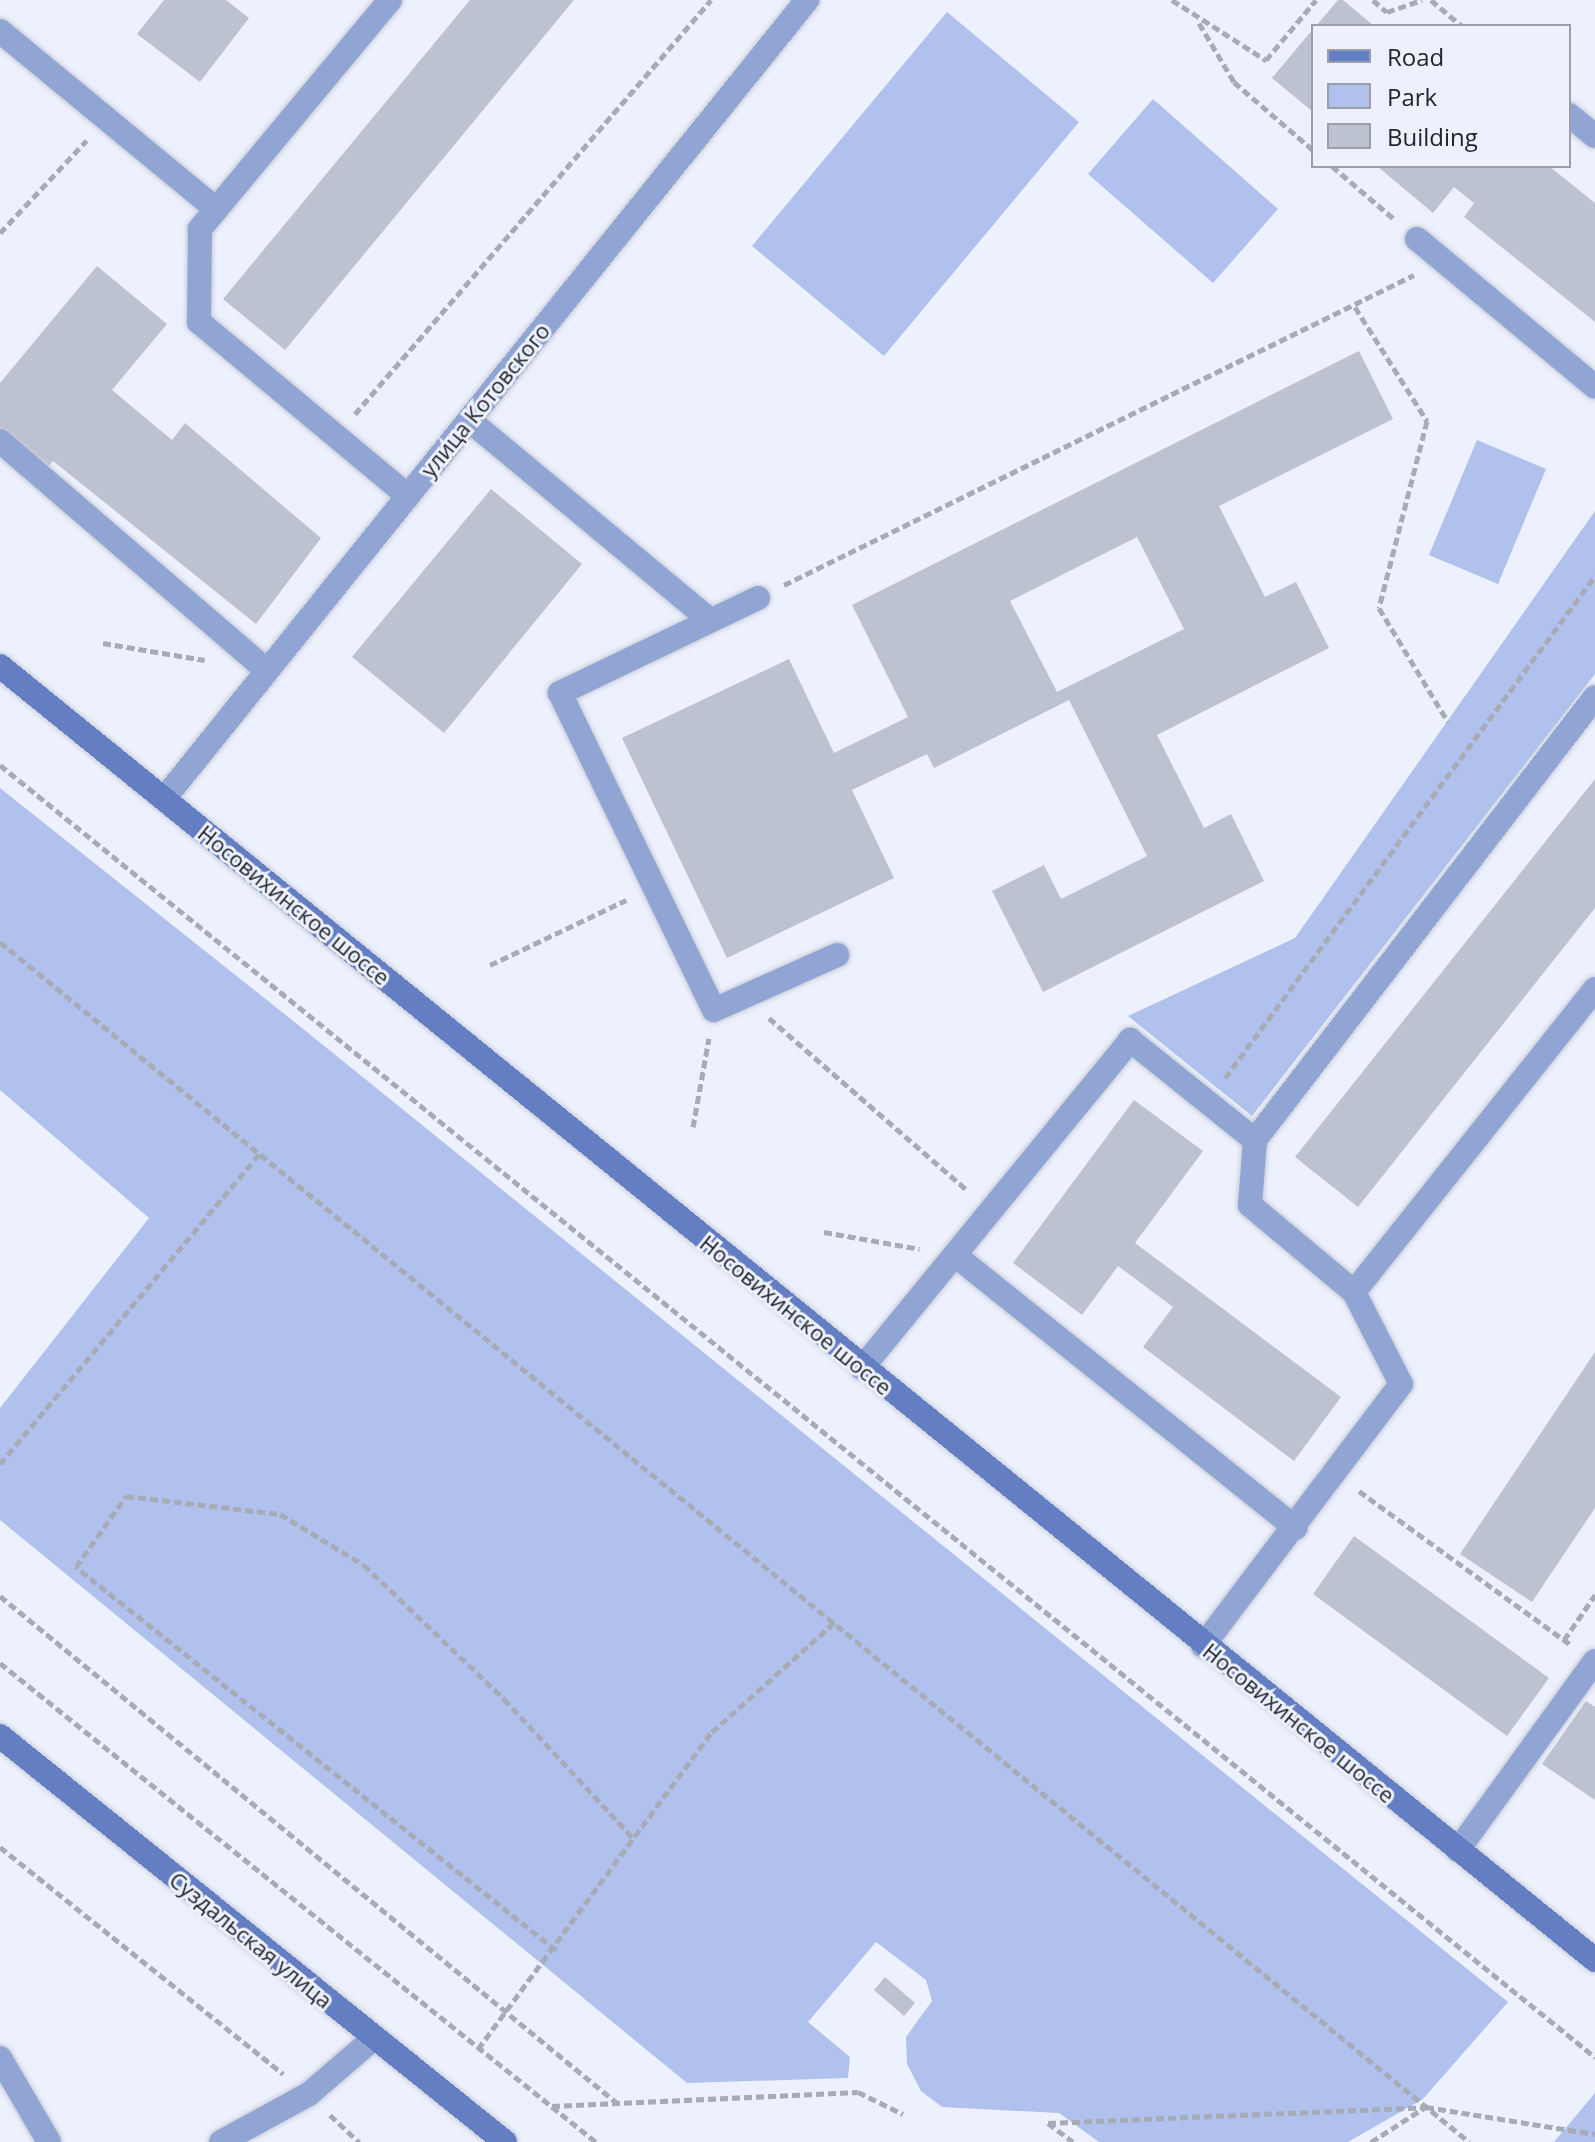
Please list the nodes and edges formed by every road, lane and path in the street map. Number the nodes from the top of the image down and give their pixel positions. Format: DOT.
graph roads {
  1 [pos="390,0"];
  2 [pos="711,0"];
  3 [pos="807,0"];
  4 [pos="1172,0"];
  5 [pos="1316,0"];
  6 [pos="1373,0"];
  7 [pos="1422,0"];
  8 [pos="1431,0"];
  9 [pos="1199,22"];
  10 [pos="1460,24"];
  11 [pos="0,31"];
  12 [pos="1571,117"];
  13 [pos="107,119"];
  14 [pos="1595,136"];
  15 [pos="1311,148"];
  16 [pos="216,209"];
  17 [pos="0,233"];
  18 [pos="1417,239"];
  19 [pos="1595,387"];
  20 [pos="469,420"];
  21 [pos="336,436"];
  22 [pos="0,441"];
  23 [pos="408,496"];
  24 [pos="1595,576"];
  25 [pos="758,598"];
  26 [pos="710,620"];
  27 [pos="103,643"];
  28 [pos="220,663"];
  29 [pos="0,666"];
  30 [pos="267,671"];
  31 [pos="1595,697"];
  32 [pos="1448,722"];
  33 [pos="0,765"];
  34 [pos="164,799"];
  35 [pos="654,887"];
  36 [pos="0,942"];
  37 [pos="837,955"];
  38 [pos="490,965"];
  39 [pos="1595,989"];
  40 [pos="744,996"];
  41 [pos="714,1010"];
  42 [pos="1207,1102"];
  43 [pos="693,1127"];
  44 [pos="1255,1140"];
  45 [pos="259,1154"];
  46 [pos="992,1212"];
  47 [pos="824,1232"];
  48 [pos="956,1256"];
  49 [pos="1354,1292"];
  50 [pos="862,1368"];
  51 [pos="0,1464"];
  52 [pos="1335,1474"];
  53 [pos="1296,1528"];
  54 [pos="1595,1595"];
  55 [pos="0,1596"];
  56 [pos="834,1623"];
  57 [pos="1564,1640"];
  58 [pos="1203,1646"];
  59 [pos="1595,1661"];
  60 [pos="0,1663"];
  61 [pos="0,1736"];
  62 [pos="633,1838"];
  63 [pos="0,1847"];
  64 [pos="1458,1850"];
  65 [pos="556,1950"];
  66 [pos="1595,1960"];
  67 [pos="507,2013"];
  68 [pos="373,2039"];
  69 [pos="478,2049"];
  70 [pos="1595,2057"];
  71 [pos="0,2058"];
  72 [pos="309,2094"];
  73 [pos="617,2103"];
  74 [pos="551,2106"];
  75 [pos="1426,2107"];
  76 [pos="903,2114"];
  77 [pos="1595,2134"];
  78 [pos="49,2142"];
  79 [pos="221,2142"];
  80 [pos="359,2142"];
  81 [pos="505,2142"];
  82 [pos="596,2142"];
  83 [pos="1073,2142"];
  84 [pos="1371,2142"];
  85 [pos="1469,2142"];
  1 -- 16 [label="street"];
  2 -- 21 [label="path"];
  3 -- 20 [label="street, улица Котовского"];
  4 -- 9 [label="path"];
  5 -- 9 [label="path"];
  6 -- 7 [label="path"];
  8 -- 10 [label="path"];
  9 -- 15 [label="path"];
  11 -- 13 [label="street"];
  12 -- 14 [label="street"];
  13 -- 16 [label="street"];
  13 -- 17 [label="path"];
  16 -- 21 [label="street"];
  18 -- 19 [label="street"];
  20 -- 23 [label="street, улица Котовского"];
  20 -- 26 [label="street"];
  21 -- 23 [label="street"];
  22 -- 30 [label="street"];
  23 -- 30 [label="street, улица Котовского"];
  24 -- 42 [label="path"];
  25 -- 26 [label="street"];
  25 -- 32 [label="path"];
  26 -- 35 [label="street"];
  27 -- 28 [label="path"];
  29 -- 34 [label="main road, Носовихинское шоссе"];
  30 -- 34 [label="street, улица Котовского"];
  31 -- 44 [label="street"];
  33 -- 70 [label="path"];
  34 -- 50 [label="main road, Носовихинское шоссе"];
  35 -- 38 [label="path"];
  35 -- 41 [label="street"];
  36 -- 45 [label="path"];
  37 -- 40 [label="street"];
  39 -- 49 [label="street"];
  40 -- 41 [label="street"];
  40 -- 46 [label="path"];
  41 -- 43 [label="path"];
  42 -- 44 [label="street"];
  42 -- 46 [label="street"];
  44 -- 49 [label="street"];
  45 -- 51 [label="path"];
  45 -- 56 [label="path"];
  46 -- 48 [label="street"];
  47 -- 48 [label="path"];
  48 -- 50 [label="street"];
  48 -- 53 [label="street"];
  49 -- 52 [label="street"];
  50 -- 58 [label="main road, Носовихинское шоссе"];
  52 -- 53 [label="street"];
  52 -- 57 [label="path"];
  53 -- 58 [label="street"];
  54 -- 57 [label="path"];
  55 -- 67 [label="path"];
  56 -- 62 [label="path"];
  56 -- 75 [label="path"];
  57 -- 59 [label="path"];
  58 -- 64 [label="main road, Носовихинское шоссе"];
  59 -- 64 [label="street"];
  60 -- 69 [label="path"];
  61 -- 68 [label="main road, Суздальская улица"];
  62 -- 65 [label="path"];
  62 -- 65 [label="path"];
  63 -- 72 [label="path"];
  64 -- 66 [label="main road, Носовихинское шоссе"];
  65 -- 67 [label="path"];
  67 -- 69 [label="path"];
  67 -- 73 [label="path"];
  68 -- 72 [label="street"];
  68 -- 81 [label="main road, Суздальская улица"];
  69 -- 74 [label="path"];
  71 -- 78 [label="street"];
  72 -- 79 [label="street"];
  72 -- 80 [label="path"];
  73 -- 74 [label="path"];
  73 -- 76 [label="path"];
  74 -- 82 [label="path"];
  75 -- 77 [label="path"];
  75 -- 83 [label="path"];
  75 -- 84 [label="path"];
  75 -- 85 [label="path"];
}
